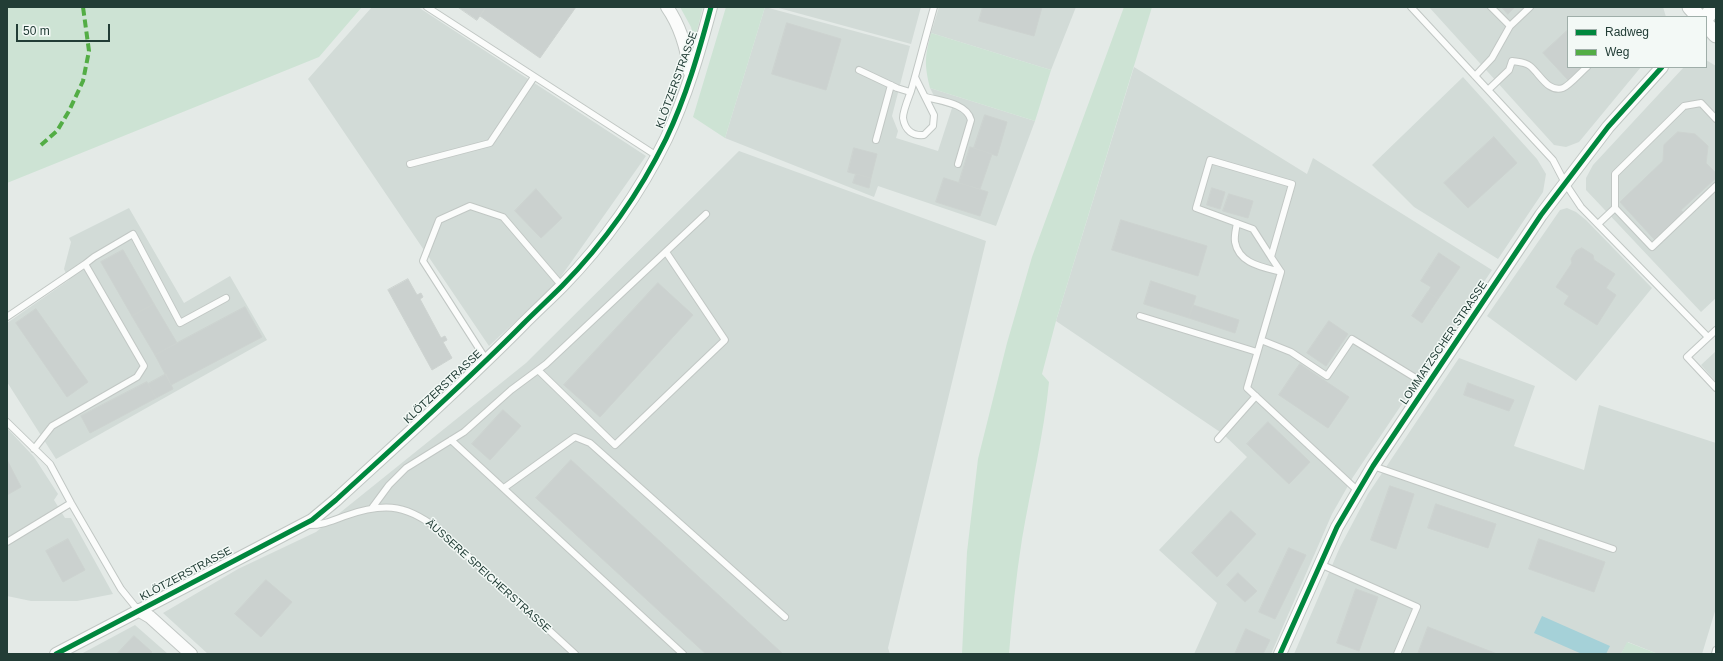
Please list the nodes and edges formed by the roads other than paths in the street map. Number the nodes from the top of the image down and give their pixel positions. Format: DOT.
graph roads {
  1 [pos="427,7"];
  2 [pos="667,7"];
  3 [pos="711,7"];
  4 [pos="934,7"];
  5 [pos="1411,7"];
  6 [pos="1491,7"];
  7 [pos="1530,7"];
  8 [pos="1690,7"];
  9 [pos="1714,7"];
  10 [pos="1698,16"];
  11 [pos="1707,17"];
  12 [pos="1707,25"];
  13 [pos="1510,26"];
  14 [pos="1716,35"];
  15 [pos="1586,68"];
  16 [pos="1661,68"];
  17 [pos="859,70"];
  18 [pos="691,76"];
  19 [pos="1475,76"];
  20 [pos="534,77"];
  21 [pos="915,77"];
  22 [pos="891,85"];
  23 [pos="1488,90"];
  24 [pos="910,92"];
  25 [pos="926,97"];
  26 [pos="1716,119"];
  27 [pos="876,140"];
  28 [pos="657,156"];
  29 [pos="410,164"];
  30 [pos="958,164"];
  31 [pos="1565,183"];
  32 [pos="1716,186"];
  33 [pos="1615,208"];
  34 [pos="706,214"];
  35 [pos="1237,223"];
  36 [pos="1598,224"];
  37 [pos="666,252"];
  38 [pos="1271,257"];
  39 [pos="85,264"];
  40 [pos="1281,272"];
  41 [pos="562,286"];
  42 [pos="226,298"];
  43 [pos="1140,316"];
  44 [pos="7,317"];
  45 [pos="1716,330"];
  46 [pos="1708,337"];
  47 [pos="1261,340"];
  48 [pos="1257,352"];
  49 [pos="487,361"];
  50 [pos="538,370"];
  51 [pos="1427,385"];
  52 [pos="1716,388"];
  53 [pos="1256,396"];
  54 [pos="7,422"];
  55 [pos="1218,439"];
  56 [pos="451,440"];
  57 [pos="34,449"];
  58 [pos="1373,466"];
  59 [pos="504,488"];
  60 [pos="1358,491"];
  61 [pos="71,503"];
  62 [pos="372,508"];
  63 [pos="303,525"];
  64 [pos="7,542"];
  65 [pos="1613,549"];
  66 [pos="1320,564"];
  67 [pos="138,610"];
  68 [pos="785,617"];
  69 [pos="1716,650"];
  70 [pos="56,654"];
  71 [pos="191,654"];
  72 [pos="575,654"];
  73 [pos="683,654"];
  74 [pos="1280,654"];
  75 [pos="1397,654"];
  76 [pos="1715,654"];
  1 -- 20 [label="lane"];
  2 -- 18 [label="street"];
  3 -- 18 [label="street, KLÖTZERSTRASSE"];
  4 -- 21 [label="lane"];
  5 -- 19 [label="lane"];
  6 -- 13 [label="lane"];
  7 -- 13 [label="lane"];
  8 -- 10 [label="street"];
  9 -- 11 [label="street"];
  12 -- 14 [label="street"];
  13 -- 19 [label="lane"];
  15 -- 23 [label="lane"];
  16 -- 31 [label="street, LOMMATZSCHER STRASSE"];
  17 -- 22 [label="lane"];
  18 -- 28 [label="street, KLÖTZERSTRASSE"];
  19 -- 23 [label="lane"];
  20 -- 28 [label="lane"];
  20 -- 29 [label="lane"];
  21 -- 24 [label="lane"];
  21 -- 25 [label="lane"];
  22 -- 24 [label="lane"];
  22 -- 27 [label="lane"];
  23 -- 31 [label="lane"];
  24 -- 25 [label="lane"];
  25 -- 30 [label="lane"];
  26 -- 33 [label="lane"];
  28 -- 41 [label="street, KLÖTZERSTRASSE"];
  31 -- 36 [label="lane"];
  31 -- 51 [label="street, LOMMATZSCHER STRASSE"];
  32 -- 33 [label="lane"];
  33 -- 36 [label="lane"];
  34 -- 37 [label="lane"];
  35 -- 38 [label="lane"];
  35 -- 38 [label="lane"];
  35 -- 40 [label="lane"];
  36 -- 46 [label="lane"];
  37 -- 50 [label="lane"];
  37 -- 50 [label="lane"];
  38 -- 40 [label="lane"];
  39 -- 42 [label="lane"];
  39 -- 44 [label="lane"];
  39 -- 57 [label="lane"];
  40 -- 47 [label="lane"];
  41 -- 49 [label="street, KLÖTZERSTRASSE"];
  41 -- 49 [label="lane"];
  43 -- 48 [label="lane"];
  45 -- 46 [label="lane"];
  46 -- 52 [label="lane"];
  47 -- 48 [label="lane"];
  47 -- 51 [label="lane"];
  48 -- 53 [label="lane"];
  49 -- 63 [label="street, KLÖTZERSTRASSE"];
  50 -- 56 [label="lane"];
  51 -- 58 [label="street, LOMMATZSCHER STRASSE"];
  53 -- 55 [label="lane"];
  53 -- 60 [label="lane"];
  54 -- 57 [label="lane"];
  56 -- 59 [label="lane"];
  56 -- 62 [label="lane"];
  57 -- 61 [label="lane"];
  58 -- 60 [label="street, LOMMATZSCHER STRASSE"];
  58 -- 65 [label="lane"];
  59 -- 68 [label="lane"];
  59 -- 73 [label="lane"];
  60 -- 66 [label="street, LOMMATZSCHER STRASSE"];
  61 -- 64 [label="lane"];
  61 -- 67 [label="lane"];
  62 -- 63 [label="lane, ÄUSSERE SPEICHERSTRASSE"];
  62 -- 72 [label="lane, ÄUSSERE SPEICHERSTRASSE"];
  63 -- 67 [label="street, KLÖTZERSTRASSE"];
  66 -- 74 [label="street, LOMMATZSCHER STRASSE"];
  66 -- 75 [label="lane"];
  67 -- 70 [label="street, KLÖTZERSTRASSE"];
  67 -- 71 [label="street"];
  69 -- 76 [label="lane"];
}
